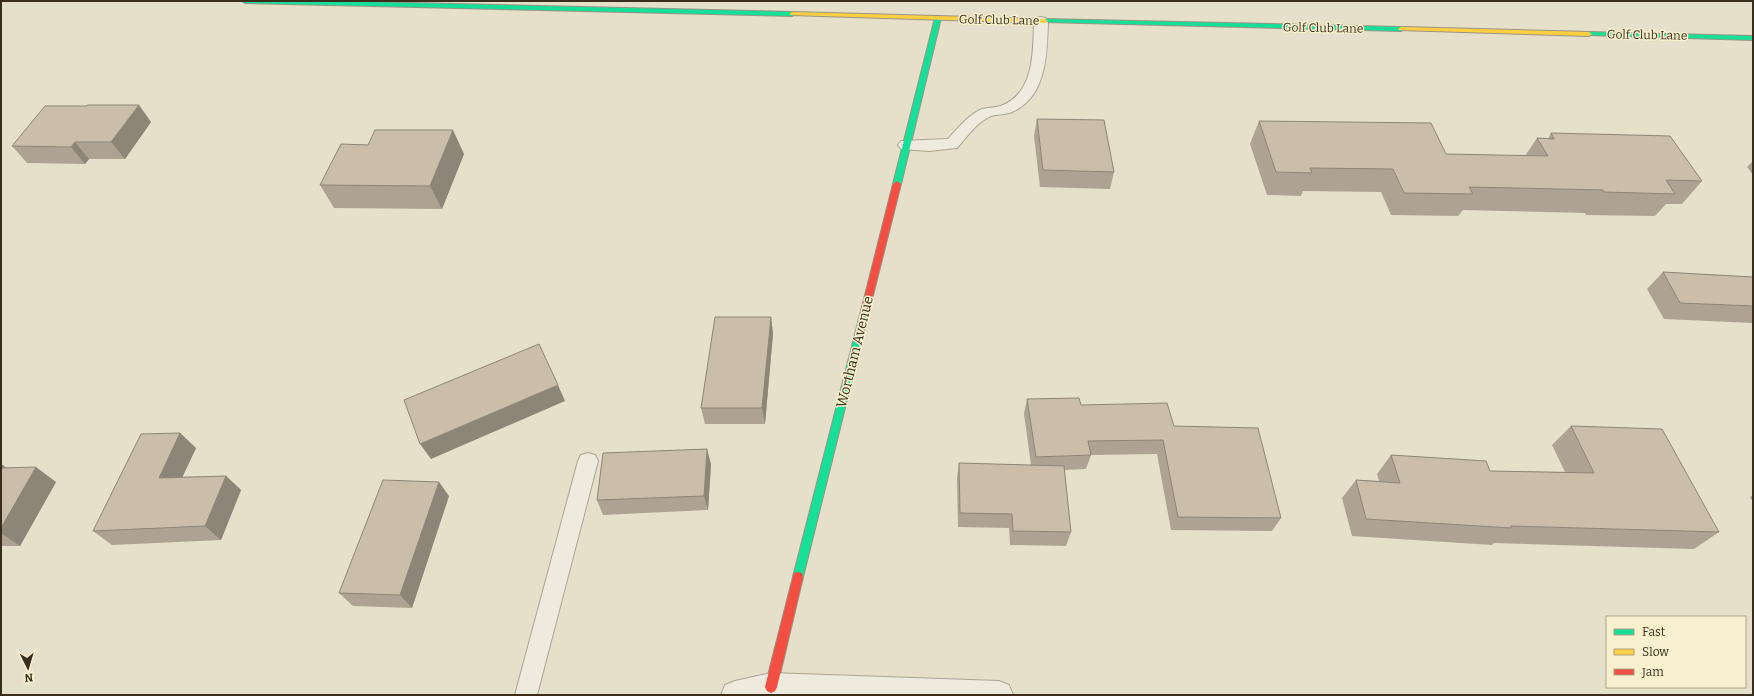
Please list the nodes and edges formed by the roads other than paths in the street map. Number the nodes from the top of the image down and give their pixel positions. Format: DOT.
graph roads {
  1 [pos="245,1"];
  2 [pos="938,18"];
  3 [pos="1041,21"];
  4 [pos="1753,38"];
  5 [pos="906,145"];
  6 [pos="588,461"];
  7 [pos="771,687"];
  8 [pos="526,695"];
  9 [pos="735,695"];
  10 [pos="999,695"];
  1 -- 2 [label="street, Golf Club Lane"];
  2 -- 3 [label="street, Golf Club Lane"];
  2 -- 5 [label="street, Wortham Avenue"];
  3 -- 4 [label="street, Golf Club Lane"];
  3 -- 5 [label="lane"];
  5 -- 7 [label="street, Wortham Avenue"];
  6 -- 8 [label="lane"];
  7 -- 9 [label="street"];
  7 -- 10 [label="street"];
}
